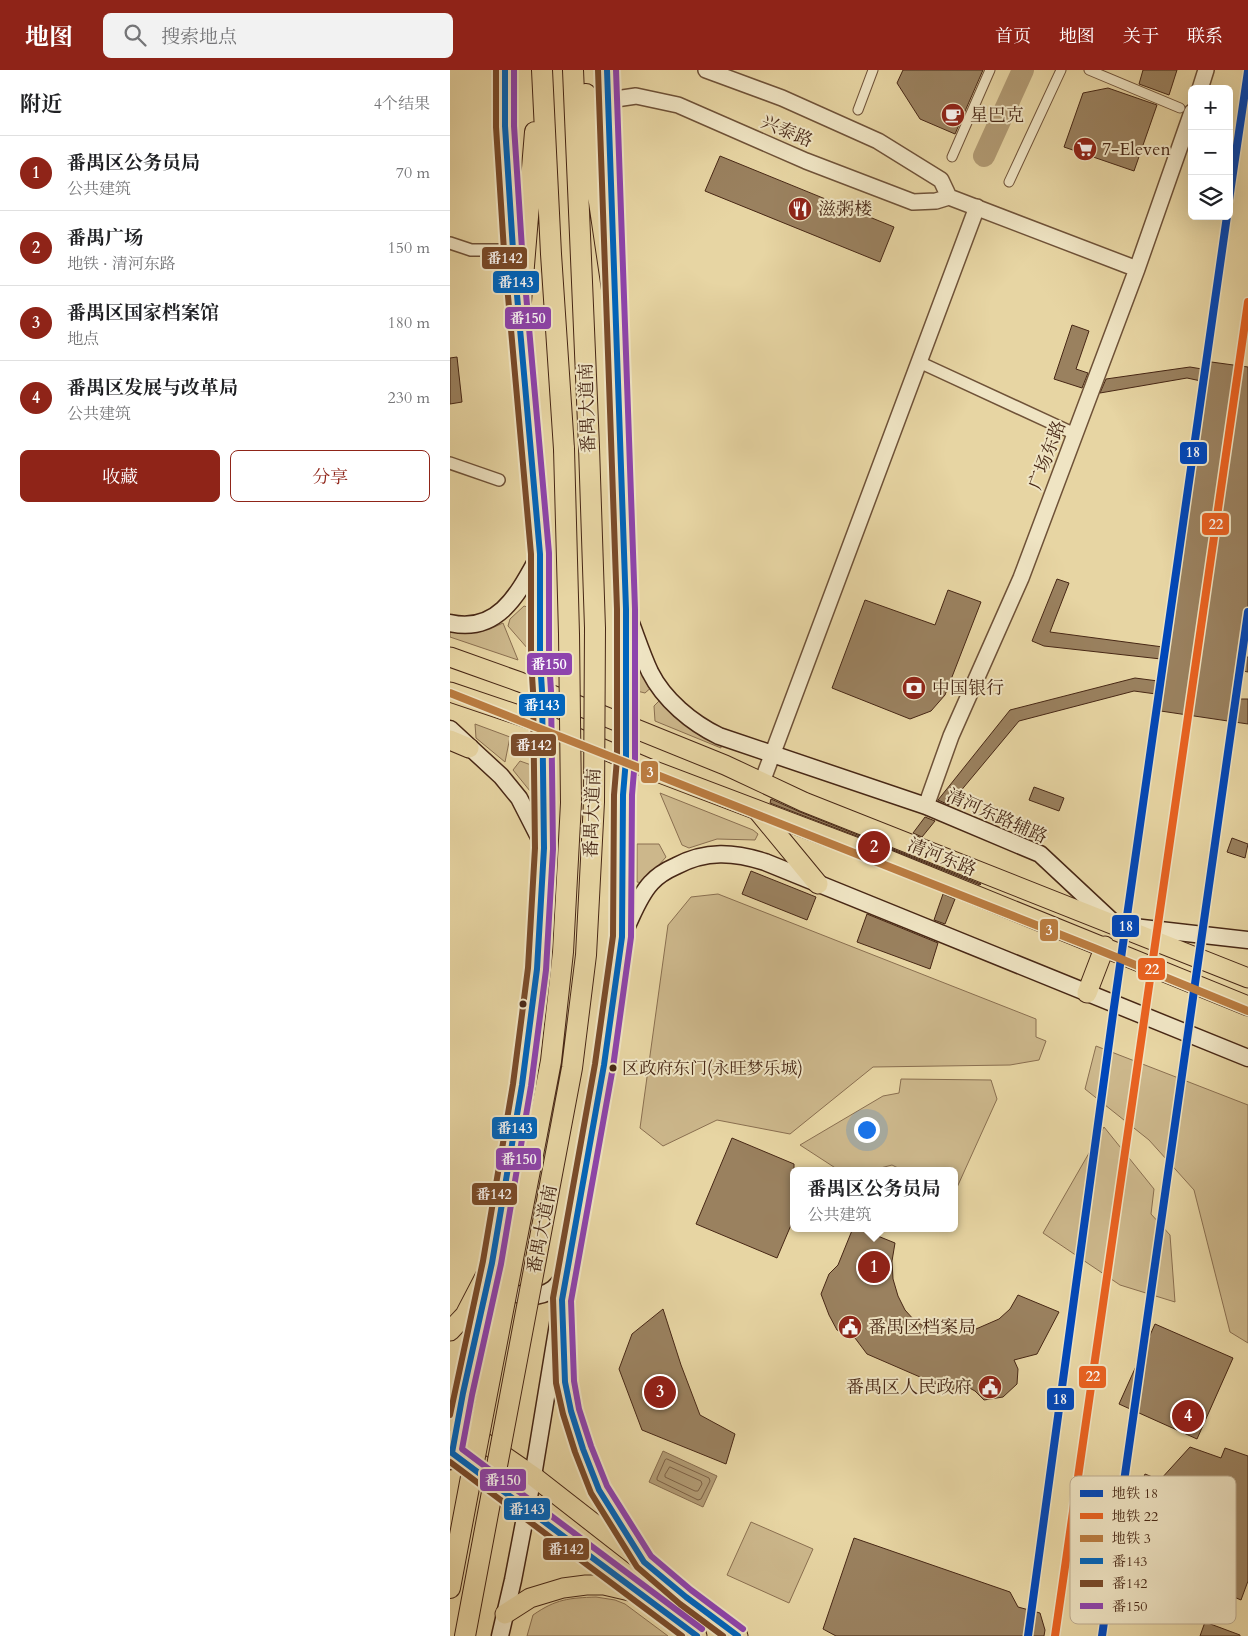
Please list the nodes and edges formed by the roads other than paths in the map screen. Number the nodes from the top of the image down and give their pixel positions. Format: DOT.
graph roads {
  1 [pos="505,70"];
  2 [pos="541,70"];
  3 [pos="573,70"];
  4 [pos="583,70"];
  5 [pos="608,70"];
  6 [pos="706,70"];
  7 [pos="873,70"];
  8 [pos="990,70"];
  9 [pos="1060,70"];
  10 [pos="1089,70"];
  11 [pos="1206,70"];
  12 [pos="1201,85"];
  13 [pos="609,100"];
  14 [pos="858,110"];
  15 [pos="1186,110"];
  16 [pos="952,157"];
  17 [pos="1009,182"];
  18 [pos="949,196"];
  19 [pos="977,207"];
  20 [pos="450,243"];
  21 [pos="513,250"];
  22 [pos="1137,270"];
  23 [pos="614,303"];
  24 [pos="520,314"];
  25 [pos="919,362"];
  26 [pos="1075,434"];
  27 [pos="450,463"];
  28 [pos="499,480"];
  29 [pos="540,554"];
  30 [pos="626,609"];
  31 [pos="450,623"];
  32 [pos="450,657"];
  33 [pos="542,691"];
  34 [pos="450,692"];
  35 [pos="542,724"];
  36 [pos="625,726"];
  37 [pos="450,729"];
  38 [pos="450,740"];
  39 [pos="469,748"];
  40 [pos="773,755"];
  41 [pos="626,759"];
  42 [pos="762,782"];
  43 [pos="926,806"];
  44 [pos="756,809"];
  45 [pos="544,848"];
  46 [pos="818,884"];
  47 [pos="1116,925"];
  48 [pos="622,937"];
  49 [pos="1248,940"];
  50 [pos="1105,946"];
  51 [pos="1248,978"];
  52 [pos="1087,992"];
  53 [pos="1248,1006"];
  54 [pos="1248,1058"];
  55 [pos="492,1264"];
  56 [pos="566,1274"];
  57 [pos="562,1300"];
  58 [pos="450,1331"];
  59 [pos="454,1421"];
  60 [pos="450,1456"];
  61 [pos="533,1476"];
  62 [pos="526,1509"];
  63 [pos="650,1567"];
  64 [pos="450,1588"];
  65 [pos="640,1593"];
  66 [pos="506,1614"];
  67 [pos="465,1636"];
  68 [pos="500,1636"];
  69 [pos="697,1636"];
  70 [pos="738,1636"];
  1 -- 21 [label="main road"];
  2 -- 24 [label="highway"];
  2 -- 64 [label="highway, 番禺大道南, bridge"];
  3 -- 67 [label="highway, 番禺大道南, bridge"];
  4 -- 23 [label="highway"];
  5 -- 13 [label="main road"];
  6 -- 18 [label="street, 兴泰路"];
  7 -- 14 [label="street"];
  8 -- 16 [label="street"];
  9 -- 17 [label="street"];
  10 -- 15 [label="street"];
  11 -- 12 [label="street"];
  13 -- 18 [label="street, 兴泰路"];
  13 -- 23 [label="main road"];
  15 -- 22 [label="street, 广场东路"];
  18 -- 19 [label="street"];
  19 -- 22 [label="street"];
  19 -- 25 [label="street"];
  20 -- 21 [label="street"];
  21 -- 24 [label="main road"];
  22 -- 26 [label="street, 广场东路"];
  23 -- 30 [label="main road"];
  24 -- 29 [label="main road"];
  25 -- 26 [label="street"];
  25 -- 40 [label="street"];
  26 -- 43 [label="street, 广场东路"];
  27 -- 28 [label="street"];
  29 -- 31 [label="main road"];
  29 -- 33 [label="main road"];
  30 -- 36 [label="main road"];
  30 -- 40 [label="main road, 清河东路辅路"];
  32 -- 33 [label="main road, 清河东路"];
  33 -- 35 [label="main road"];
  33 -- 36 [label="main road, 清河东路"];
  34 -- 35 [label="main road, 清河东路"];
  35 -- 41 [label="main road, 清河东路"];
  35 -- 45 [label="main road"];
  36 -- 41 [label="main road"];
  36 -- 42 [label="main road, 清河东路"];
  37 -- 39 [label="main road"];
  38 -- 39 [label="main road"];
  39 -- 45 [label="main road"];
  40 -- 42 [label="street"];
  40 -- 43 [label="main road, 清河东路辅路"];
  41 -- 44 [label="main road, 清河东路"];
  41 -- 48 [label="main road"];
  42 -- 47 [label="main road, 清河东路"];
  43 -- 47 [label="main road, 清河东路辅路"];
  44 -- 46 [label="main road"];
  44 -- 50 [label="main road, 清河东路"];
  45 -- 55 [label="main road"];
  46 -- 48 [label="main road"];
  46 -- 52 [label="main road"];
  47 -- 49 [label="main road"];
  47 -- 51 [label="main road, 清河东路"];
  48 -- 56 [label="main road"];
  50 -- 52 [label="main road"];
  50 -- 53 [label="main road, 清河东路"];
  52 -- 54 [label="main road"];
  55 -- 56 [label="main road"];
  55 -- 58 [label="main road"];
  55 -- 59 [label="main road"];
  56 -- 57 [label="main road"];
  57 -- 61 [label="main road"];
  57 -- 63 [label="main road"];
  59 -- 60 [label="main road"];
  59 -- 61 [label="main road"];
  60 -- 62 [label="main road"];
  61 -- 62 [label="main road"];
  61 -- 63 [label="main road"];
  62 -- 65 [label="main road"];
  62 -- 66 [label="main road"];
  63 -- 65 [label="main road"];
  63 -- 70 [label="main road"];
  65 -- 66 [label="main road"];
  65 -- 69 [label="main road"];
  66 -- 68 [label="main road"];
}
